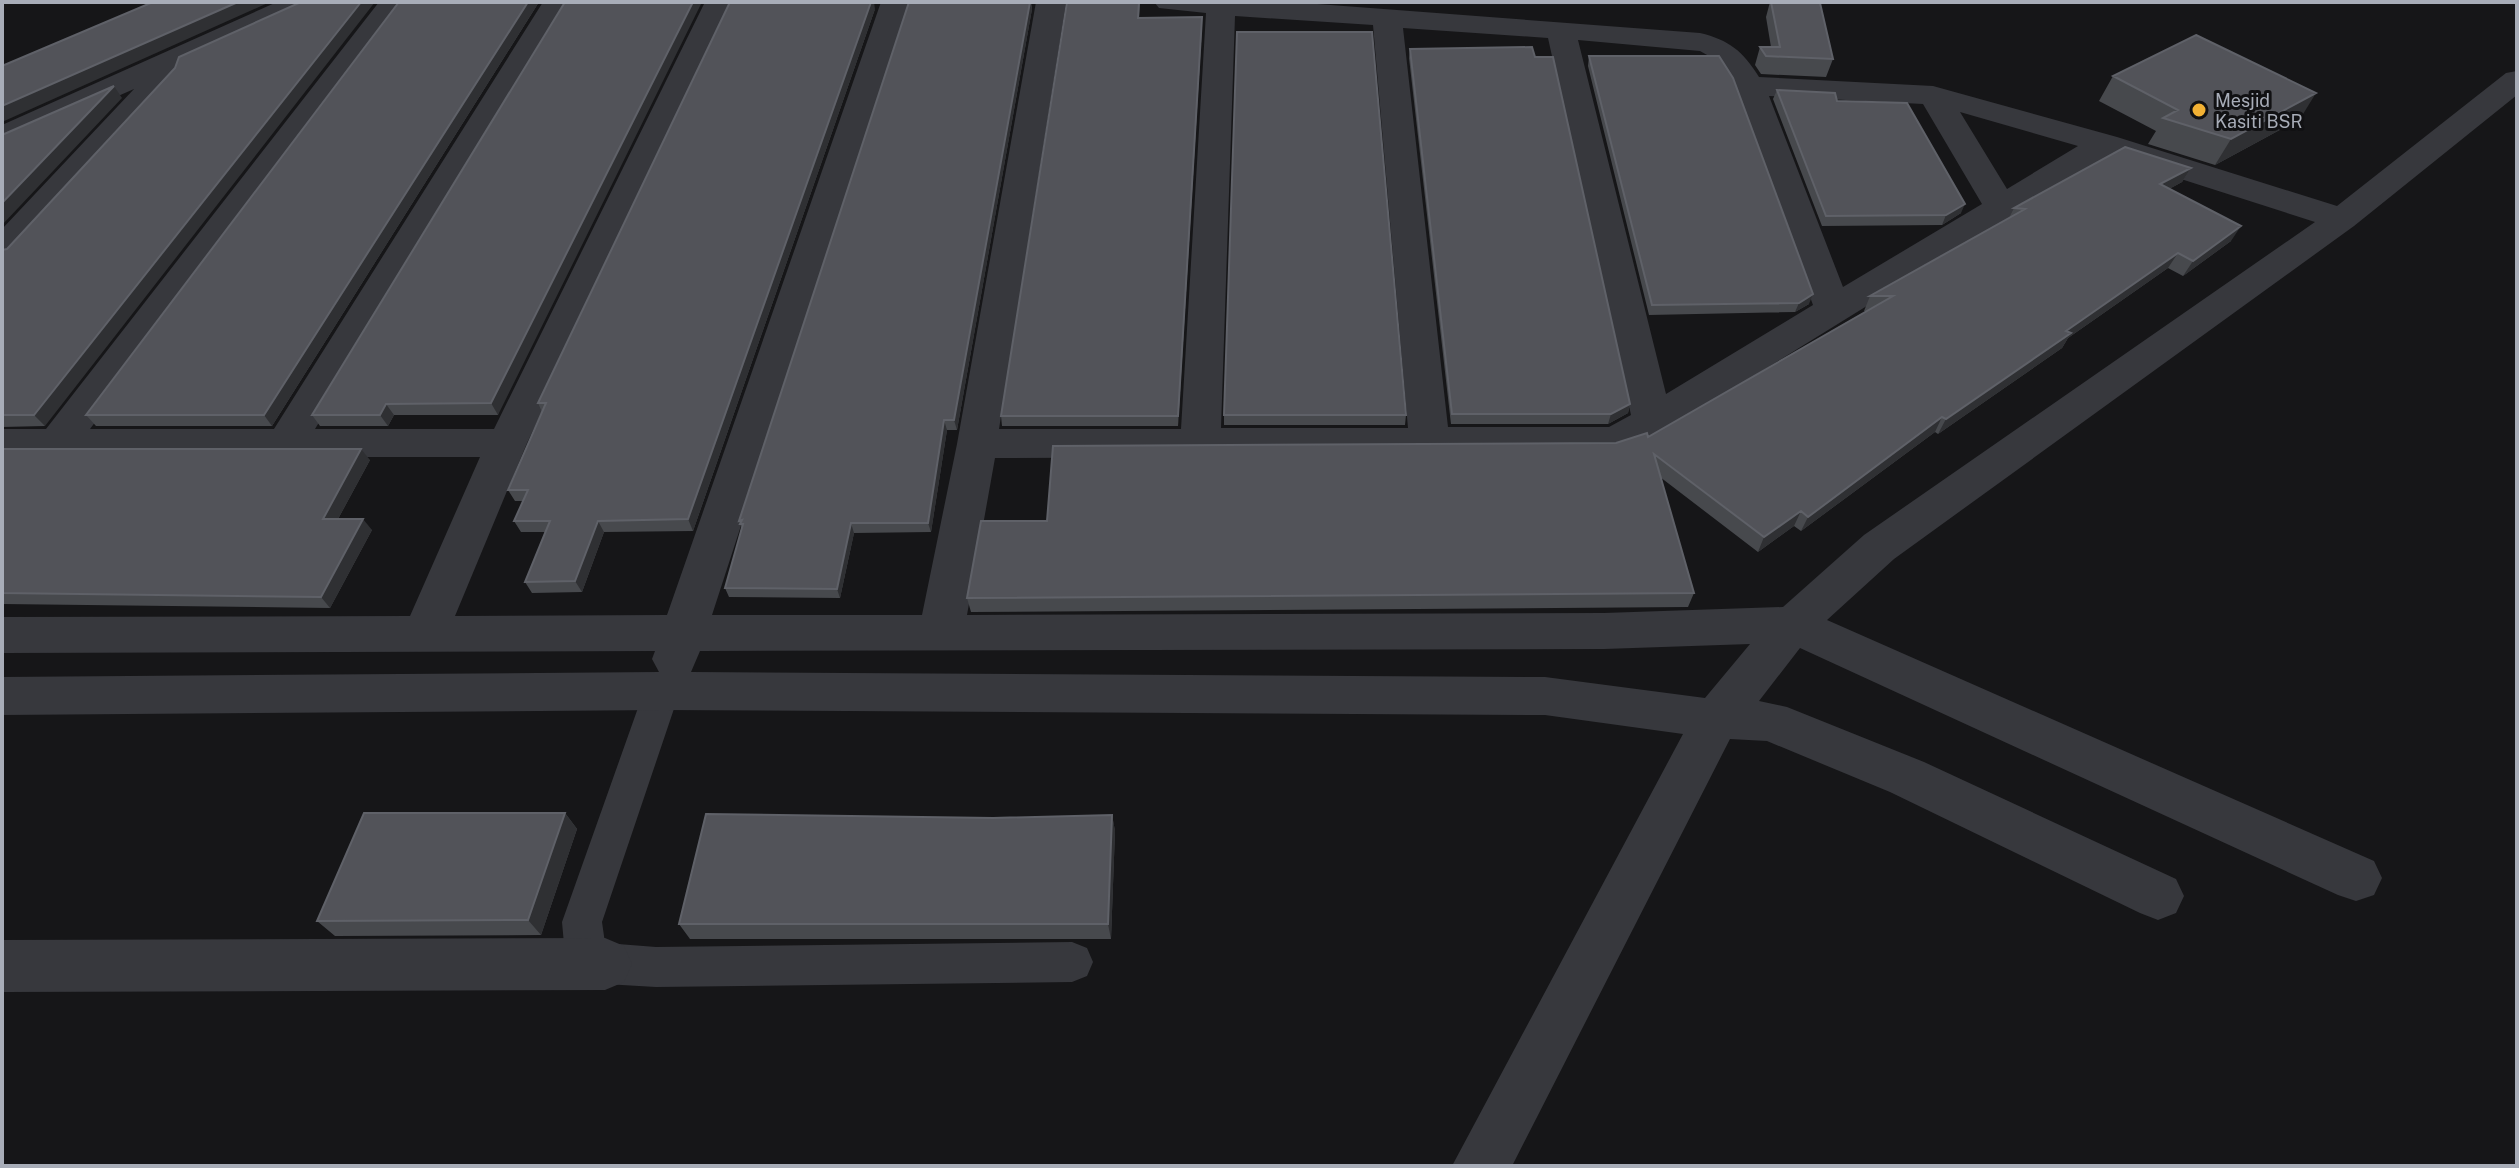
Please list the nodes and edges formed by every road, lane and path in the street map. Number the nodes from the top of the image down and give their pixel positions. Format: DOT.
graph roads {
  1 [pos="301,2"];
  2 [pos="394,2"];
  3 [pos="558,2"];
  4 [pos="720,2"];
  5 [pos="896,2"];
  6 [pos="1051,2"];
  7 [pos="1169,2"];
  8 [pos="1221,7"];
  9 [pos="1387,19"];
  10 [pos="1561,30"];
  11 [pos="182,57"];
  12 [pos="2517,80"];
  13 [pos="1749,86"];
  14 [pos="1933,95"];
  15 [pos="2,137"];
  16 [pos="2105,144"];
  17 [pos="2001,207"];
  18 [pos="2342,219"];
  19 [pos="2,250"];
  20 [pos="1834,311"];
  21 [pos="1652,419"];
  22 [pos="1429,440"];
  23 [pos="2,443"];
  24 [pos="57,443"];
  25 [pos="507,443"];
  26 [pos="1200,443"];
  27 [pos="285,444"];
  28 [pos="977,444"];
  29 [pos="1793,625"];
  30 [pos="425,634"];
  31 [pos="941,634"];
  32 [pos="2,635"];
  33 [pos="684,635"];
  34 [pos="662,691"];
  35 [pos="2,696"];
  36 [pos="1716,719"];
  37 [pos="2356,878"];
  38 [pos="2158,896"];
  39 [pos="1072,962"];
  40 [pos="605,964"];
  41 [pos="2,966"];
  42 [pos="1481,1166"];
  1 -- 11 [label="street"];
  2 -- 24 [label="street"];
  3 -- 27 [label="street"];
  4 -- 25 [label="street"];
  5 -- 33 [label="street"];
  6 -- 28 [label="street"];
  7 -- 8 [label="street"];
  8 -- 9 [label="street"];
  8 -- 26 [label="street"];
  9 -- 10 [label="street"];
  9 -- 22 [label="street"];
  10 -- 13 [label="street"];
  10 -- 21 [label="street"];
  11 -- 15 [label="street"];
  11 -- 19 [label="street"];
  12 -- 18 [label="street"];
  13 -- 14 [label="street"];
  13 -- 20 [label="street"];
  14 -- 16 [label="street"];
  14 -- 17 [label="street"];
  16 -- 17 [label="street"];
  16 -- 18 [label="street"];
  17 -- 20 [label="street"];
  18 -- 29 [label="street"];
  20 -- 21 [label="street"];
  21 -- 22 [label="street"];
  22 -- 26 [label="street"];
  23 -- 24 [label="street"];
  24 -- 27 [label="street"];
  25 -- 27 [label="street"];
  25 -- 30 [label="street"];
  26 -- 28 [label="street"];
  28 -- 31 [label="street"];
  29 -- 31 [label="street"];
  29 -- 36 [label="street"];
  29 -- 37 [label="street"];
  30 -- 32 [label="street"];
  30 -- 33 [label="street"];
  31 -- 33 [label="street"];
  33 -- 34 [label="street"];
  34 -- 35 [label="street"];
  34 -- 36 [label="street"];
  34 -- 40 [label="lane"];
  36 -- 38 [label="street"];
  36 -- 42 [label="street"];
  39 -- 40 [label="lane"];
  40 -- 41 [label="street"];
}
